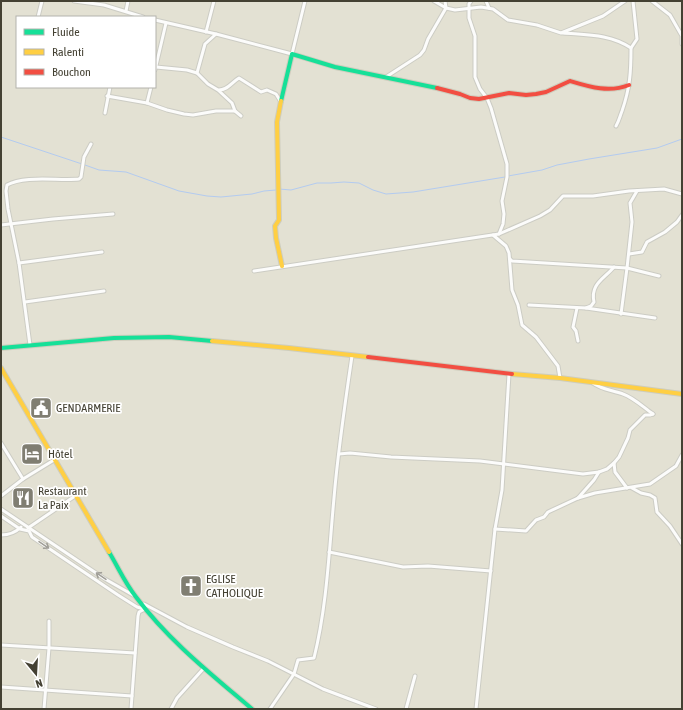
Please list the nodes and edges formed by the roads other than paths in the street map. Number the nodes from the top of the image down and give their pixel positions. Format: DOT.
graph roads {
  1 [pos="42,1"];
  2 [pos="74,1"];
  3 [pos="128,1"];
  4 [pos="214,1"];
  5 [pos="305,1"];
  6 [pos="434,1"];
  7 [pos="445,1"];
  8 [pos="471,1"];
  9 [pos="486,1"];
  10 [pos="625,1"];
  11 [pos="633,1"];
  12 [pos="652,1"];
  13 [pos="446,8"];
  14 [pos="469,8"];
  15 [pos="489,8"];
  16 [pos="125,11"];
  17 [pos="38,16"];
  18 [pos="123,16"];
  19 [pos="140,16"];
  20 [pos="156,20"];
  21 [pos="166,23"];
  22 [pos="206,32"];
  23 [pos="561,33"];
  24 [pos="216,34"];
  25 [pos="682,44"];
  26 [pos="631,48"];
  27 [pos="292,54"];
  28 [pos="156,57"];
  29 [pos="156,69"];
  30 [pos="197,73"];
  31 [pos="386,77"];
  32 [pos="629,85"];
  33 [pos="110,88"];
  34 [pos="151,88"];
  35 [pos="218,90"];
  36 [pos="107,96"];
  37 [pos="487,98"];
  38 [pos="281,102"];
  39 [pos="147,103"];
  40 [pos="235,111"];
  41 [pos="105,113"];
  42 [pos="241,116"];
  43 [pos="616,126"];
  44 [pos="91,144"];
  45 [pos="637,191"];
  46 [pos="682,194"];
  47 [pos="113,214"];
  48 [pos="682,215"];
  49 [pos="12,223"];
  50 [pos="1,225"];
  51 [pos="499,234"];
  52 [pos="493,235"];
  53 [pos="102,252"];
  54 [pos="629,254"];
  55 [pos="510,260"];
  56 [pos="19,263"];
  57 [pos="282,266"];
  58 [pos="614,267"];
  59 [pos="627,268"];
  60 [pos="254,271"];
  61 [pos="659,276"];
  62 [pos="104,291"];
  63 [pos="25,302"];
  64 [pos="529,305"];
  65 [pos="577,308"];
  66 [pos="586,308"];
  67 [pos="620,314"];
  68 [pos="655,318"];
  69 [pos="578,341"];
  70 [pos="30,344"];
  71 [pos="1,348"];
  72 [pos="352,356"];
  73 [pos="1,368"];
  74 [pos="509,374"];
  75 [pos="560,378"];
  76 [pos="592,383"];
  77 [pos="682,394"];
  78 [pos="1,443"];
  79 [pos="338,454"];
  80 [pos="682,455"];
  81 [pos="54,460"];
  82 [pos="614,463"];
  83 [pos="504,464"];
  84 [pos="599,472"];
  85 [pos="24,479"];
  86 [pos="631,487"];
  87 [pos="627,488"];
  88 [pos="1,496"];
  89 [pos="75,496"];
  90 [pos="578,498"];
  91 [pos="1,509"];
  92 [pos="1,516"];
  93 [pos="23,524"];
  94 [pos="28,528"];
  95 [pos="20,529"];
  96 [pos="495,529"];
  97 [pos="1,535"];
  98 [pos="682,544"];
  99 [pos="329,552"];
  100 [pos="491,571"];
  101 [pos="135,596"];
  102 [pos="139,601"];
  103 [pos="145,609"];
  104 [pos="49,621"];
  105 [pos="1,645"];
  106 [pos="49,648"];
  107 [pos="135,653"];
  108 [pos="204,668"];
  109 [pos="294,674"];
  110 [pos="415,676"];
  111 [pos="1,687"];
  112 [pos="45,690"];
  113 [pos="132,696"];
  114 [pos="44,709"];
  115 [pos="131,709"];
  116 [pos="171,709"];
  117 [pos="252,709"];
  118 [pos="270,709"];
  119 [pos="376,709"];
  120 [pos="406,709"];
  121 [pos="476,709"];
  1 -- 17 [label="street"];
  2 -- 16 [label="street"];
  3 -- 16 [label="street"];
  4 -- 22 [label="street"];
  5 -- 27 [label="street"];
  6 -- 13 [label="street"];
  7 -- 13 [label="street"];
  8 -- 14 [label="street"];
  9 -- 15 [label="street"];
  10 -- 23 [label="street"];
  11 -- 26 [label="street"];
  12 -- 25 [label="street"];
  13 -- 14 [label="street"];
  13 -- 31 [label="street"];
  14 -- 15 [label="street"];
  14 -- 37 [label="street"];
  15 -- 23 [label="street"];
  16 -- 18 [label="street"];
  16 -- 19 [label="street"];
  20 -- 21 [label="street"];
  21 -- 22 [label="street"];
  21 -- 28 [label="street"];
  22 -- 24 [label="street"];
  23 -- 26 [label="street"];
  24 -- 27 [label="street"];
  24 -- 30 [label="street"];
  26 -- 32 [label="street"];
  27 -- 31 [label="main road"];
  27 -- 38 [label="main road"];
  29 -- 30 [label="street"];
  30 -- 35 [label="street"];
  31 -- 37 [label="main road"];
  32 -- 37 [label="main road"];
  32 -- 43 [label="street"];
  33 -- 36 [label="street"];
  34 -- 39 [label="street"];
  35 -- 38 [label="street"];
  35 -- 40 [label="street"];
  36 -- 39 [label="street"];
  36 -- 41 [label="street"];
  37 -- 51 [label="street"];
  38 -- 57 [label="main road"];
  39 -- 40 [label="street"];
  40 -- 42 [label="street"];
  44 -- 49 [label="street"];
  45 -- 46 [label="street"];
  45 -- 51 [label="street"];
  45 -- 54 [label="street"];
  47 -- 49 [label="street"];
  48 -- 54 [label="street"];
  49 -- 50 [label="street"];
  49 -- 56 [label="street"];
  51 -- 52 [label="street"];
  52 -- 55 [label="street"];
  52 -- 57 [label="street"];
  53 -- 56 [label="street"];
  54 -- 59 [label="street"];
  55 -- 58 [label="street"];
  55 -- 75 [label="street"];
  56 -- 63 [label="street"];
  57 -- 60 [label="street"];
  58 -- 59 [label="street"];
  58 -- 66 [label="street"];
  59 -- 61 [label="street"];
  59 -- 67 [label="street"];
  62 -- 63 [label="street"];
  63 -- 70 [label="street"];
  64 -- 65 [label="street"];
  65 -- 66 [label="street"];
  65 -- 69 [label="street"];
  66 -- 67 [label="street"];
  67 -- 68 [label="street"];
  70 -- 71 [label="main road"];
  70 -- 72 [label="main road"];
  72 -- 74 [label="main road"];
  72 -- 79 [label="street"];
  73 -- 81 [label="main road"];
  74 -- 75 [label="main road"];
  74 -- 83 [label="street"];
  75 -- 76 [label="main road"];
  76 -- 77 [label="main road"];
  76 -- 82 [label="street"];
  78 -- 85 [label="street"];
  79 -- 83 [label="street"];
  79 -- 99 [label="street"];
  80 -- 86 [label="street"];
  81 -- 85 [label="street"];
  81 -- 89 [label="main road"];
  82 -- 84 [label="street"];
  82 -- 87 [label="street"];
  83 -- 84 [label="street"];
  83 -- 96 [label="street"];
  84 -- 90 [label="street"];
  85 -- 88 [label="street"];
  86 -- 87 [label="street"];
  86 -- 98 [label="street"];
  87 -- 90 [label="street"];
  89 -- 94 [label="street"];
  89 -- 101 [label="main road"];
  90 -- 96 [label="street"];
  91 -- 93 [label="street"];
  92 -- 95 [label="street"];
  93 -- 94 [label="street"];
  93 -- 95 [label="street"];
  101 -- 94 [label="street, one-way"];
  95 -- 97 [label="street"];
  95 -- 103 [label="street, one-way"];
  96 -- 100 [label="street"];
  99 -- 100 [label="street"];
  99 -- 109 [label="street"];
  100 -- 121 [label="street"];
  101 -- 102 [label="main road"];
  102 -- 103 [label="main road"];
  102 -- 109 [label="street"];
  103 -- 107 [label="street"];
  103 -- 108 [label="main road"];
  104 -- 106 [label="street"];
  105 -- 106 [label="street"];
  106 -- 107 [label="street"];
  106 -- 112 [label="street"];
  107 -- 113 [label="street"];
  108 -- 116 [label="street"];
  108 -- 117 [label="main road"];
  109 -- 118 [label="street"];
  109 -- 119 [label="street"];
  110 -- 120 [label="street"];
  111 -- 112 [label="street"];
  112 -- 113 [label="street"];
  112 -- 114 [label="street"];
  113 -- 115 [label="street"];
}
